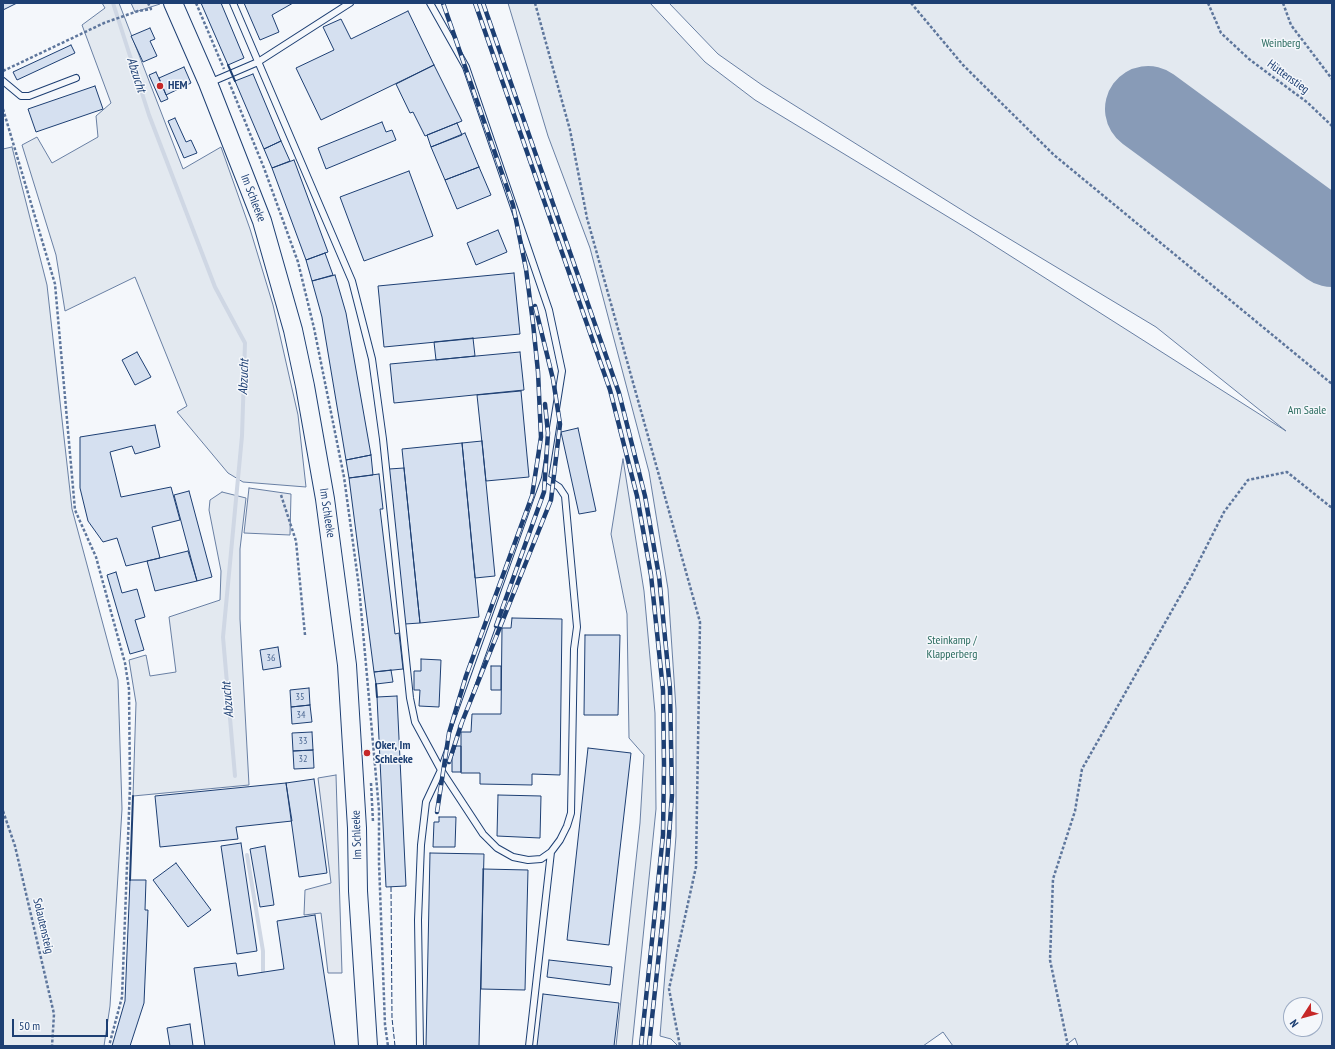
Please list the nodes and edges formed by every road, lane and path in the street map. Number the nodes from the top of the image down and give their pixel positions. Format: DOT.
graph roads {
  1 [pos="148,3"];
  2 [pos="173,3"];
  3 [pos="233,3"];
  4 [pos="350,3"];
  5 [pos="430,3"];
  6 [pos="534,3"];
  7 [pos="911,3"];
  8 [pos="1208,3"];
  9 [pos="1283,3"];
  10 [pos="258,62"];
  11 [pos="3,71"];
  12 [pos="76,78"];
  13 [pos="1332,79"];
  14 [pos="3,81"];
  15 [pos="208,83"];
  16 [pos="3,109"];
  17 [pos="1332,126"];
  18 [pos="1332,384"];
  19 [pos="545,478"];
  20 [pos="281,495"];
  21 [pos="1332,508"];
  22 [pos="305,635"];
  23 [pos="441,770"];
  24 [pos="3,812"];
  25 [pos="551,852"];
  26 [pos="52,1046"];
  27 [pos="109,1046"];
  28 [pos="368,1046"];
  29 [pos="420,1046"];
  30 [pos="529,1046"];
  31 [pos="680,1046"];
  32 [pos="1068,1046"];
  1 -- 11 [label="path"];
  2 -- 15 [label="main road, Im Schleeke"];
  3 -- 10 [label="lane"];
  4 -- 10 [label="lane"];
  5 -- 19 [label="lane"];
  6 -- 31 [label="path"];
  7 -- 18 [label="path"];
  8 -- 17 [label="path, Hüttenstieg"];
  9 -- 13 [label="path"];
  10 -- 15 [label="lane"];
  10 -- 23 [label="lane"];
  12 -- 14 [label="lane"];
  15 -- 28 [label="main road, Im Schleeke"];
  16 -- 27 [label="path"];
  19 -- 23 [label="lane"];
  19 -- 25 [label="lane"];
  20 -- 22 [label="path"];
  21 -- 32 [label="path"];
  23 -- 25 [label="lane"];
  23 -- 29 [label="lane"];
  24 -- 26 [label="path, Solautensteig"];
  25 -- 30 [label="lane"];
}
